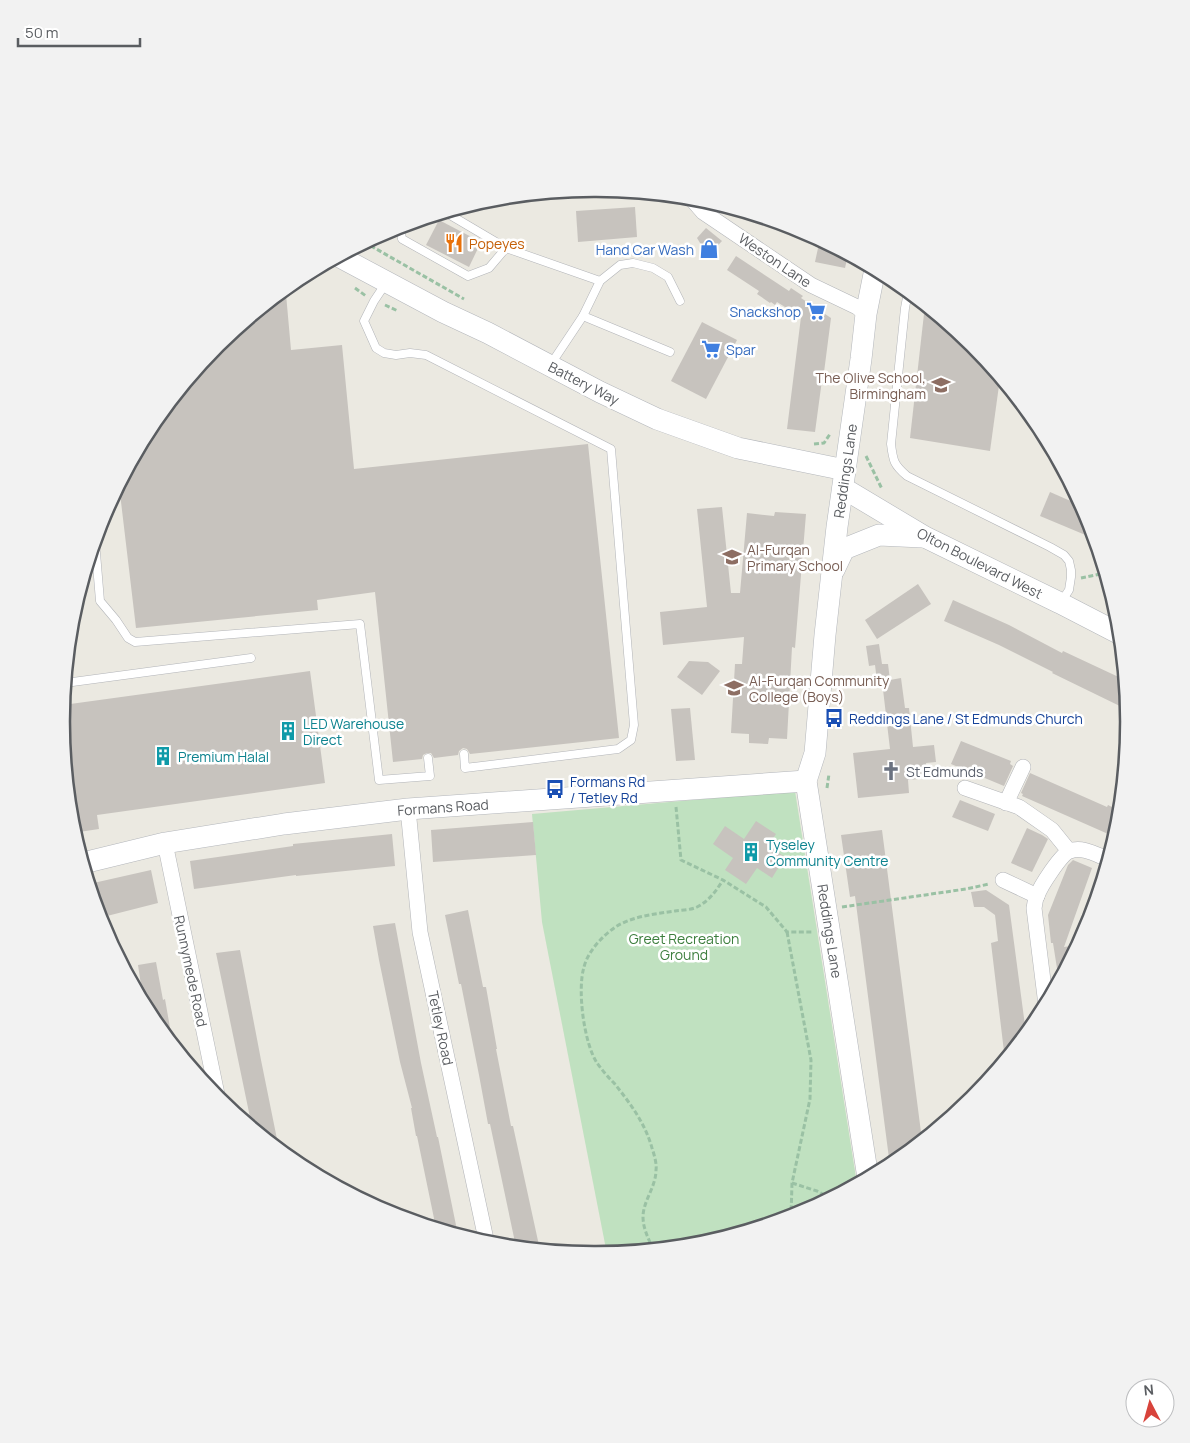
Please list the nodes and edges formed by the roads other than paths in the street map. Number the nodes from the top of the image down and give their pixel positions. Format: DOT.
graph roads {
  1 [pos="710,210"];
  2 [pos="452,216"];
  3 [pos="401,233"];
  4 [pos="506,248"];
  5 [pos="346,260"];
  6 [pos="873,277"];
  7 [pos="600,281"];
  8 [pos="386,283"];
  9 [pos="907,299"];
  10 [pos="680,301"];
  11 [pos="866,314"];
  12 [pos="583,316"];
  13 [pos="670,352"];
  14 [pos="550,366"];
  15 [pos="844,479"];
  16 [pos="925,538"];
  17 [pos="96,558"];
  18 [pos="833,572"];
  19 [pos="1060,603"];
  20 [pos="1112,630"];
  21 [pos="251,658"];
  22 [pos="72,681"];
  23 [pos="464,754"];
  24 [pos="428,758"];
  25 [pos="1023,767"];
  26 [pos="965,788"];
  27 [pos="808,791"];
  28 [pos="1006,803"];
  29 [pos="408,810"];
  30 [pos="164,843"];
  31 [pos="1069,851"];
  32 [pos="1102,857"];
  33 [pos="89,861"];
  34 [pos="1003,880"];
  35 [pos="1037,896"];
  36 [pos="1044,993"];
  37 [pos="215,1083"];
  38 [pos="867,1170"];
  39 [pos="485,1234"];
  1 -- 11 [label="street, Weston Lane"];
  2 -- 4 [label="lane"];
  3 -- 4 [label="lane"];
  4 -- 7 [label="lane"];
  5 -- 8 [label="street, Battery Way"];
  6 -- 11 [label="street, Reddings Lane"];
  7 -- 10 [label="lane"];
  7 -- 12 [label="lane"];
  8 -- 14 [label="street, Battery Way"];
  8 -- 23 [label="lane"];
  9 -- 19 [label="lane"];
  11 -- 15 [label="street, Reddings Lane"];
  12 -- 13 [label="lane"];
  12 -- 14 [label="lane"];
  14 -- 15 [label="street, Battery Way"];
  15 -- 16 [label="street, Olton Boulevard West"];
  15 -- 18 [label="street, Reddings Lane"];
  16 -- 18 [label="street"];
  16 -- 19 [label="street, Olton Boulevard West"];
  17 -- 24 [label="lane"];
  18 -- 27 [label="street, Reddings Lane"];
  19 -- 20 [label="street, Olton Boulevard West"];
  21 -- 22 [label="lane"];
  25 -- 28 [label="street"];
  26 -- 28 [label="street"];
  27 -- 29 [label="street, Formans Road"];
  27 -- 38 [label="street, Reddings Lane"];
  28 -- 31 [label="street"];
  29 -- 30 [label="street, Formans Road"];
  29 -- 39 [label="street, Tetley Road"];
  30 -- 33 [label="street, Formans Road"];
  30 -- 37 [label="street, Runnymede Road"];
  31 -- 32 [label="street"];
  31 -- 35 [label="street"];
  34 -- 35 [label="street"];
  35 -- 36 [label="street"];
}
